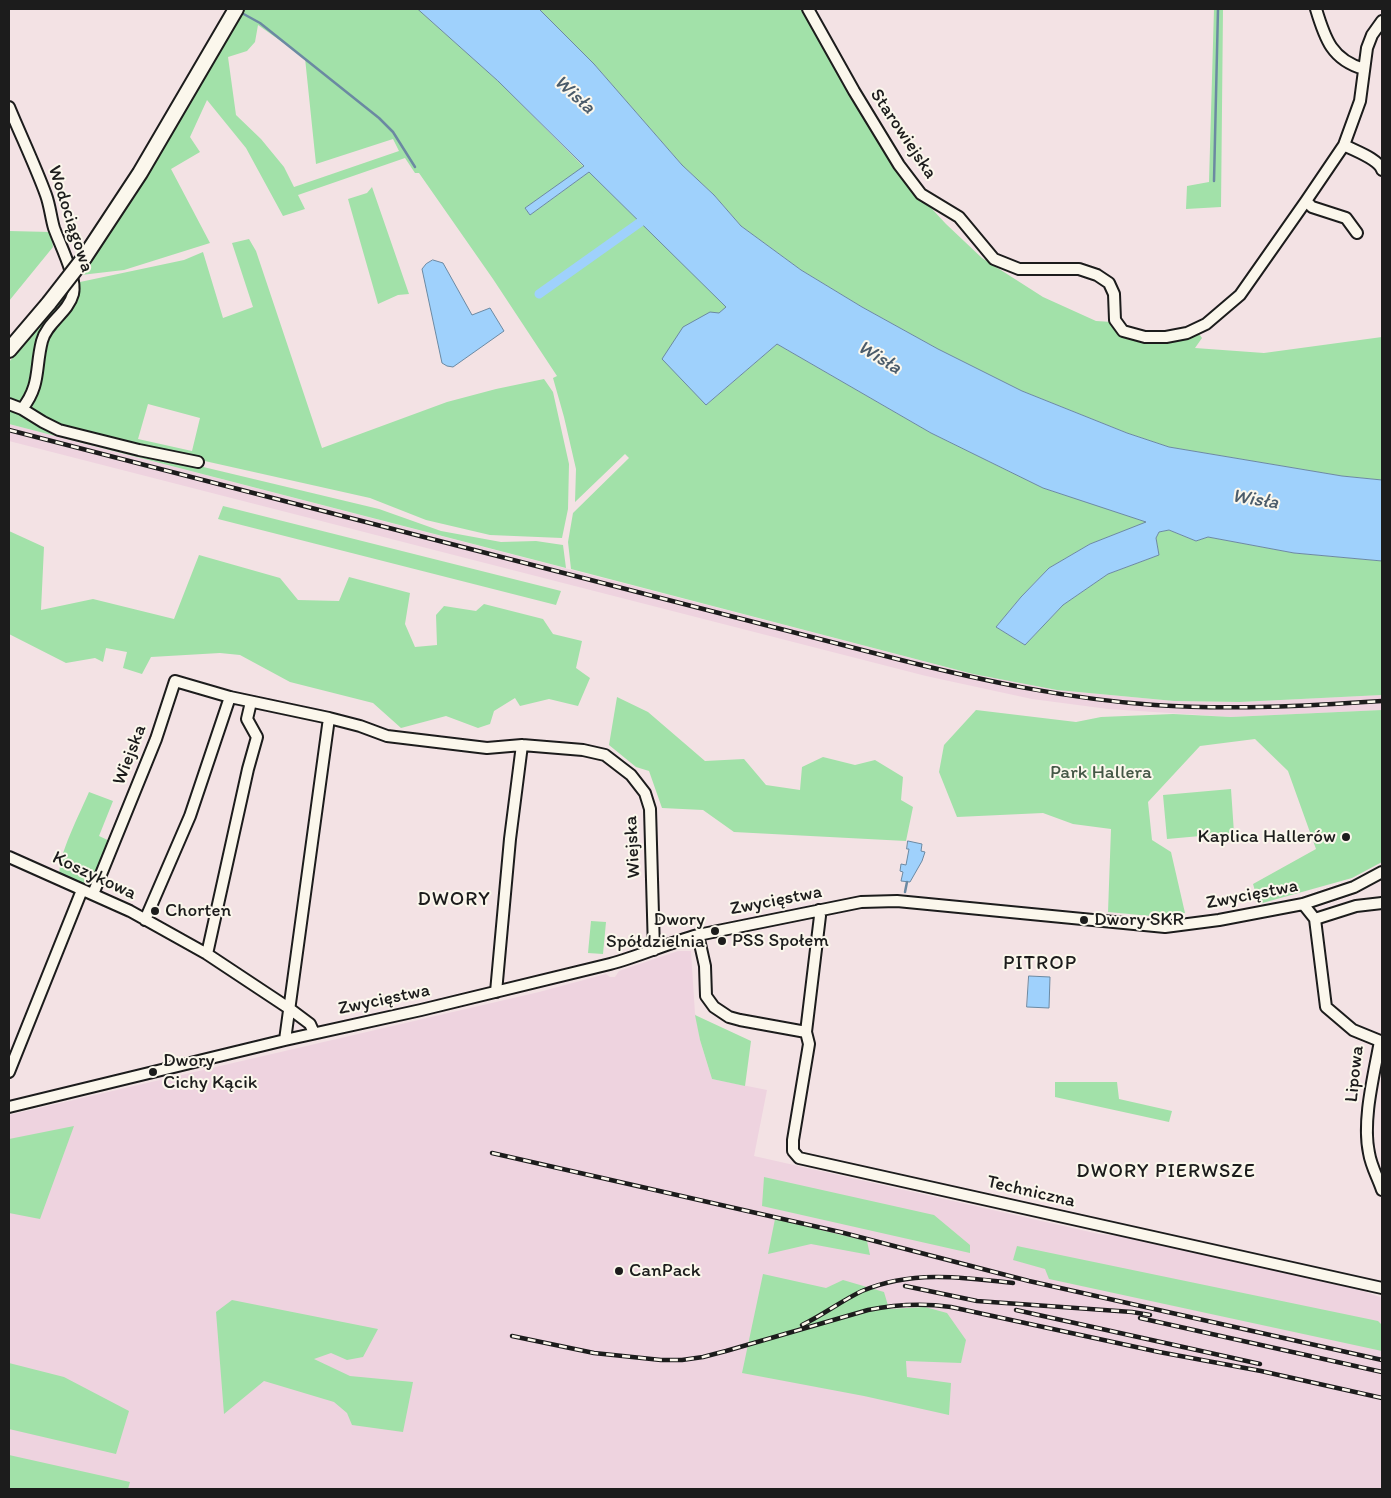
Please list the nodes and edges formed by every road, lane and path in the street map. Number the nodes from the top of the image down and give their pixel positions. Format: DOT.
graph roads {
  1 [pos="236,9"];
  2 [pos="808,9"];
  3 [pos="1316,9"];
  4 [pos="1382,20"];
  5 [pos="1364,69"];
  6 [pos="9,107"];
  7 [pos="1344,145"];
  8 [pos="1382,170"];
  9 [pos="1306,201"];
  10 [pos="1357,233"];
  11 [pos="9,350"];
  12 [pos="9,404"];
  13 [pos="22,409"];
  14 [pos="198,462"];
  15 [pos="230,697"];
  16 [pos="251,702"];
  17 [pos="329,718"];
  18 [pos="522,745"];
  19 [pos="9,857"];
  20 [pos="1382,872"];
  21 [pos="82,890"];
  22 [pos="93,894"];
  23 [pos="1382,903"];
  24 [pos="1303,904"];
  25 [pos="819,910"];
  26 [pos="1315,919"];
  27 [pos="145,920"];
  28 [pos="698,935"];
  29 [pos="654,950"];
  30 [pos="207,954"];
  31 [pos="496,992"];
  32 [pos="290,1008"];
  33 [pos="806,1032"];
  34 [pos="314,1033"];
  35 [pos="285,1040"];
  36 [pos="9,1072"];
  37 [pos="9,1107"];
  38 [pos="1382,1190"];
  39 [pos="1382,1288"];
  1 -- 11 [label="main road, bridge"];
  2 -- 9 [label="street, Starowiejska"];
  3 -- 5 [label="street"];
  4 -- 5 [label="street, Starowiejska"];
  5 -- 7 [label="street, Starowiejska"];
  6 -- 13 [label="street, Wodociągowa"];
  7 -- 8 [label="street"];
  7 -- 9 [label="street, Starowiejska"];
  9 -- 10 [label="street"];
  12 -- 13 [label="street"];
  13 -- 14 [label="street"];
  15 -- 16 [label="street, Wiejska"];
  15 -- 22 [label="street, Wiejska"];
  15 -- 27 [label="street"];
  16 -- 17 [label="street, Wiejska"];
  16 -- 30 [label="street"];
  17 -- 18 [label="street, Wiejska"];
  17 -- 32 [label="street"];
  18 -- 29 [label="street, Wiejska"];
  18 -- 31 [label="street"];
  19 -- 21 [label="street, Koszykowa"];
  20 -- 24 [label="street, Zwycięstwa"];
  21 -- 22 [label="street, Koszykowa"];
  21 -- 36 [label="street"];
  22 -- 27 [label="street, Koszykowa"];
  23 -- 26 [label="street"];
  24 -- 25 [label="street, Zwycięstwa"];
  24 -- 26 [label="street"];
  25 -- 28 [label="street, Zwycięstwa"];
  25 -- 33 [label="street, Techniczna"];
  26 -- 38 [label="street, Lipowa"];
  27 -- 30 [label="street, Koszykowa"];
  28 -- 29 [label="street, Zwycięstwa"];
  28 -- 33 [label="street"];
  29 -- 31 [label="street, Zwycięstwa"];
  30 -- 32 [label="street, Koszykowa"];
  31 -- 34 [label="street, Zwycięstwa"];
  32 -- 34 [label="street, Koszykowa"];
  32 -- 35 [label="street"];
  33 -- 39 [label="street, Techniczna"];
  34 -- 35 [label="street, Zwycięstwa"];
  35 -- 37 [label="street, Zwycięstwa"];
}
